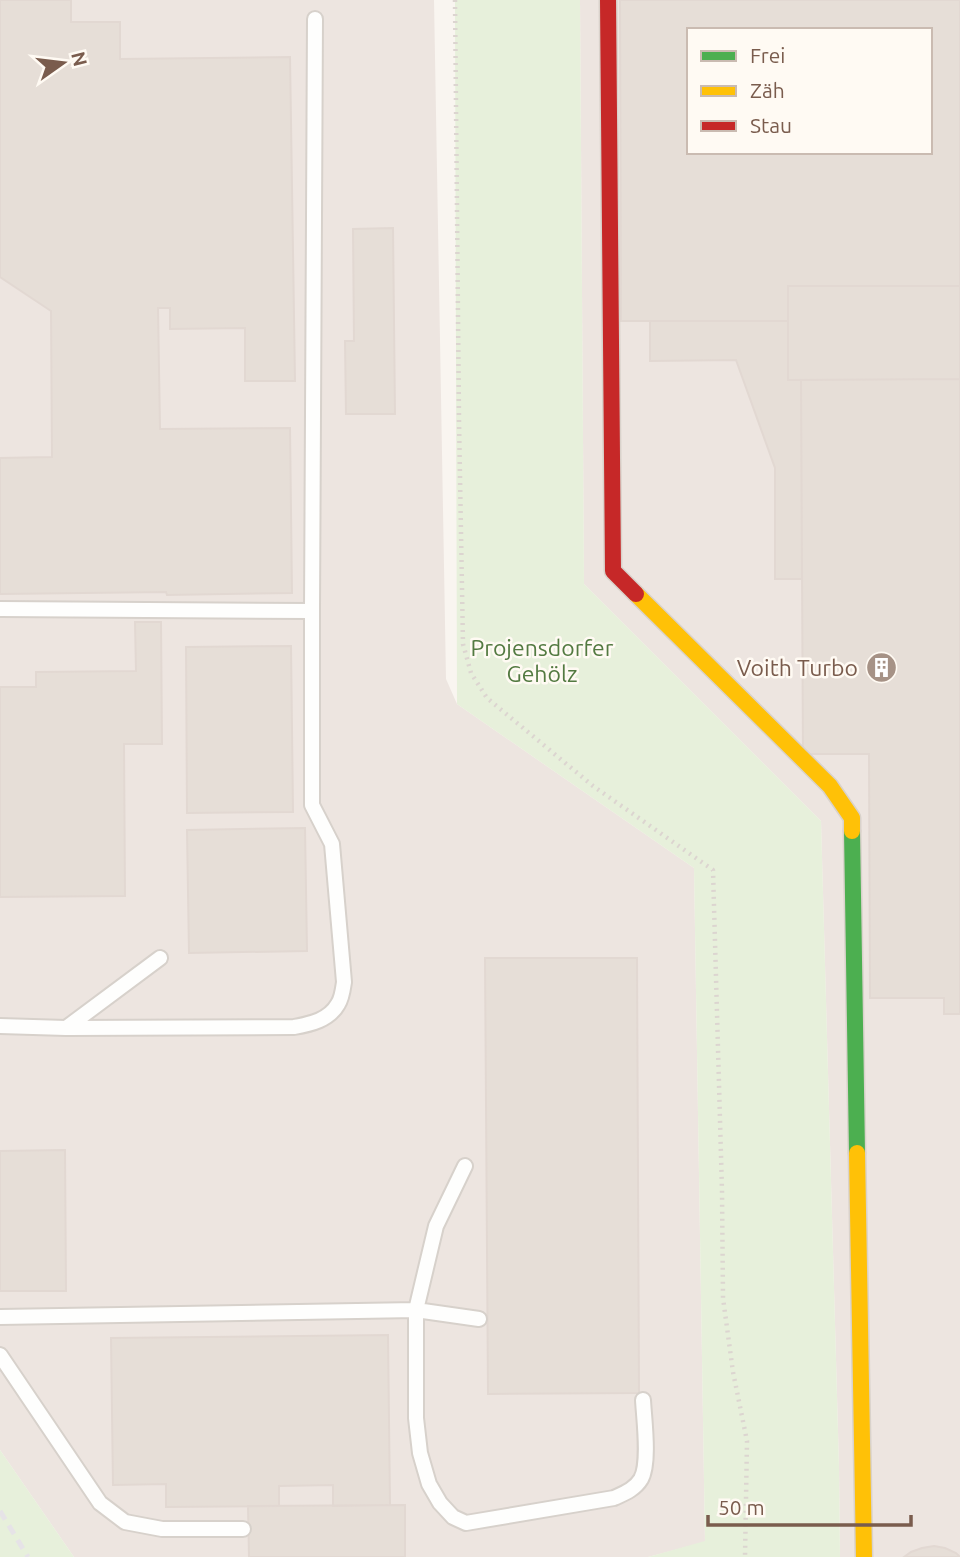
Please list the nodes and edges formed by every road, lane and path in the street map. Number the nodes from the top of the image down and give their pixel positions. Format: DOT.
graph roads {
  1 [pos="455,0"];
  2 [pos="608,0"];
  3 [pos="315,19"];
  4 [pos="0,609"];
  5 [pos="312,611"];
  6 [pos="160,958"];
  7 [pos="0,1026"];
  8 [pos="66,1028"];
  9 [pos="465,1166"];
  10 [pos="416,1310"];
  11 [pos="0,1317"];
  12 [pos="479,1318"];
  13 [pos="0,1355"];
  14 [pos="643,1400"];
  15 [pos="243,1529"];
  16 [pos="745,1557"];
  17 [pos="864,1557"];
  1 -- 16 [label="path"];
  2 -- 17 [label="street"];
  3 -- 5 [label="lane"];
  4 -- 5 [label="lane"];
  5 -- 8 [label="lane"];
  6 -- 8 [label="lane"];
  7 -- 8 [label="lane"];
  9 -- 10 [label="lane"];
  10 -- 11 [label="lane"];
  10 -- 12 [label="lane"];
  10 -- 14 [label="lane"];
  13 -- 15 [label="lane"];
}
